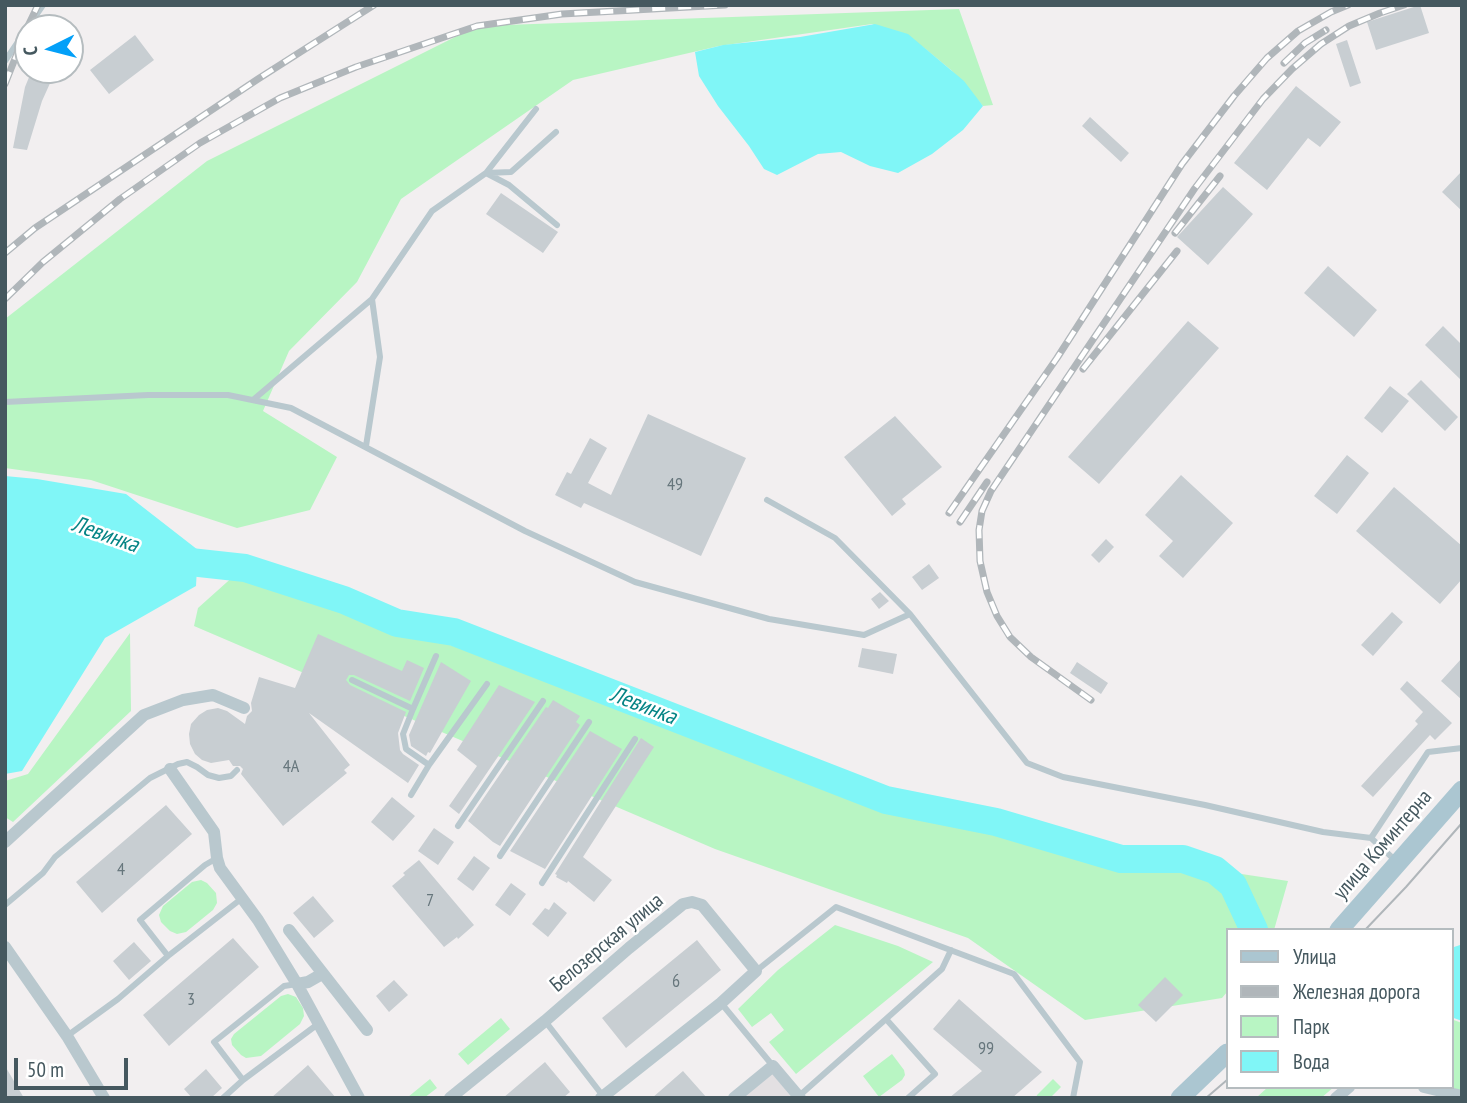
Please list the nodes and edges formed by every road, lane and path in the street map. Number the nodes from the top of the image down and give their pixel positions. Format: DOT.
graph roads {
  1 [pos="43,5"];
  2 [pos="5,61"];
  3 [pos="536,109"];
  4 [pos="556,132"];
  5 [pos="486,173"];
  6 [pos="557,225"];
  7 [pos="372,299"];
  8 [pos="253,400"];
  9 [pos="5,402"];
  10 [pos="366,446"];
  11 [pos="767,500"];
  12 [pos="910,614"];
  13 [pos="436,656"];
  14 [pos="352,680"];
  15 [pos="487,684"];
  16 [pos="543,701"];
  17 [pos="244,708"];
  18 [pos="413,709"];
  19 [pos="589,722"];
  20 [pos="635,739"];
  21 [pos="1462,748"];
  22 [pos="429,765"];
  23 [pos="170,769"];
  24 [pos="237,771"];
  25 [pos="1462,790"];
  26 [pos="411,795"];
  27 [pos="458,827"];
  28 [pos="1371,838"];
  29 [pos="5,842"];
  30 [pos="500,856"];
  31 [pos="217,859"];
  32 [pos="1398,862"];
  33 [pos="542,883"];
  34 [pos="241,899"];
  35 [pos="5,905"];
  36 [pos="1341,928"];
  37 [pos="289,930"];
  38 [pos="951,950"];
  39 [pos="8,955"];
  40 [pos="168,956"];
  41 [pos="756,971"];
  42 [pos="322,974"];
  43 [pos="297,984"];
  44 [pos="721,1003"];
  45 [pos="886,1019"];
  46 [pos="545,1021"];
  47 [pos="318,1024"];
  48 [pos="367,1030"];
  49 [pos="67,1036"];
  50 [pos="1226,1054"];
  51 [pos="773,1066"];
  52 [pos="243,1080"];
  53 [pos="1432,1089"];
  54 [pos="1462,1096"];
  55 [pos="602,1097"];
  56 [pos="799,1097"];
  57 [pos="104,1098"];
  58 [pos="223,1098"];
  59 [pos="359,1098"];
  60 [pos="450,1098"];
  61 [pos="734,1098"];
  62 [pos="908,1098"];
  63 [pos="1073,1098"];
  64 [pos="1180,1098"];
  1 -- 2 [label="lane"];
  3 -- 5 [label="lane"];
  4 -- 5 [label="lane"];
  5 -- 6 [label="lane"];
  5 -- 7 [label="lane"];
  7 -- 8 [label="lane"];
  7 -- 10 [label="lane"];
  8 -- 9 [label="lane"];
  8 -- 10 [label="lane"];
  10 -- 12 [label="lane"];
  11 -- 12 [label="lane"];
  12 -- 28 [label="lane"];
  13 -- 18 [label="lane"];
  14 -- 18 [label="lane"];
  15 -- 22 [label="lane"];
  16 -- 27 [label="lane"];
  17 -- 29 [label="street"];
  18 -- 22 [label="lane"];
  19 -- 30 [label="lane"];
  20 -- 33 [label="lane"];
  21 -- 28 [label="lane"];
  22 -- 26 [label="lane"];
  23 -- 24 [label="lane"];
  23 -- 31 [label="street"];
  23 -- 35 [label="lane"];
  25 -- 32 [label="main road, улица Коминтерна"];
  28 -- 32 [label="lane"];
  31 -- 34 [label="street"];
  31 -- 40 [label="lane"];
  32 -- 36 [label="main road, улица Коминтерна"];
  34 -- 40 [label="lane"];
  34 -- 43 [label="street"];
  37 -- 42 [label="street"];
  38 -- 41 [label="lane"];
  38 -- 45 [label="lane"];
  38 -- 63 [label="lane"];
  39 -- 49 [label="street"];
  40 -- 49 [label="lane"];
  41 -- 44 [label="street"];
  41 -- 46 [label="street, Белозерская улица"];
  42 -- 43 [label="street"];
  42 -- 48 [label="street"];
  43 -- 47 [label="street"];
  43 -- 52 [label="lane"];
  44 -- 51 [label="lane"];
  44 -- 55 [label="street"];
  45 -- 56 [label="lane"];
  45 -- 62 [label="lane"];
  46 -- 55 [label="lane"];
  46 -- 60 [label="street, Белозерская улица"];
  47 -- 52 [label="lane"];
  47 -- 59 [label="street"];
  49 -- 57 [label="street"];
  50 -- 64 [label="main road"];
  51 -- 56 [label="street"];
  51 -- 61 [label="street"];
  52 -- 58 [label="lane"];
  53 -- 54 [label="street"];
}
